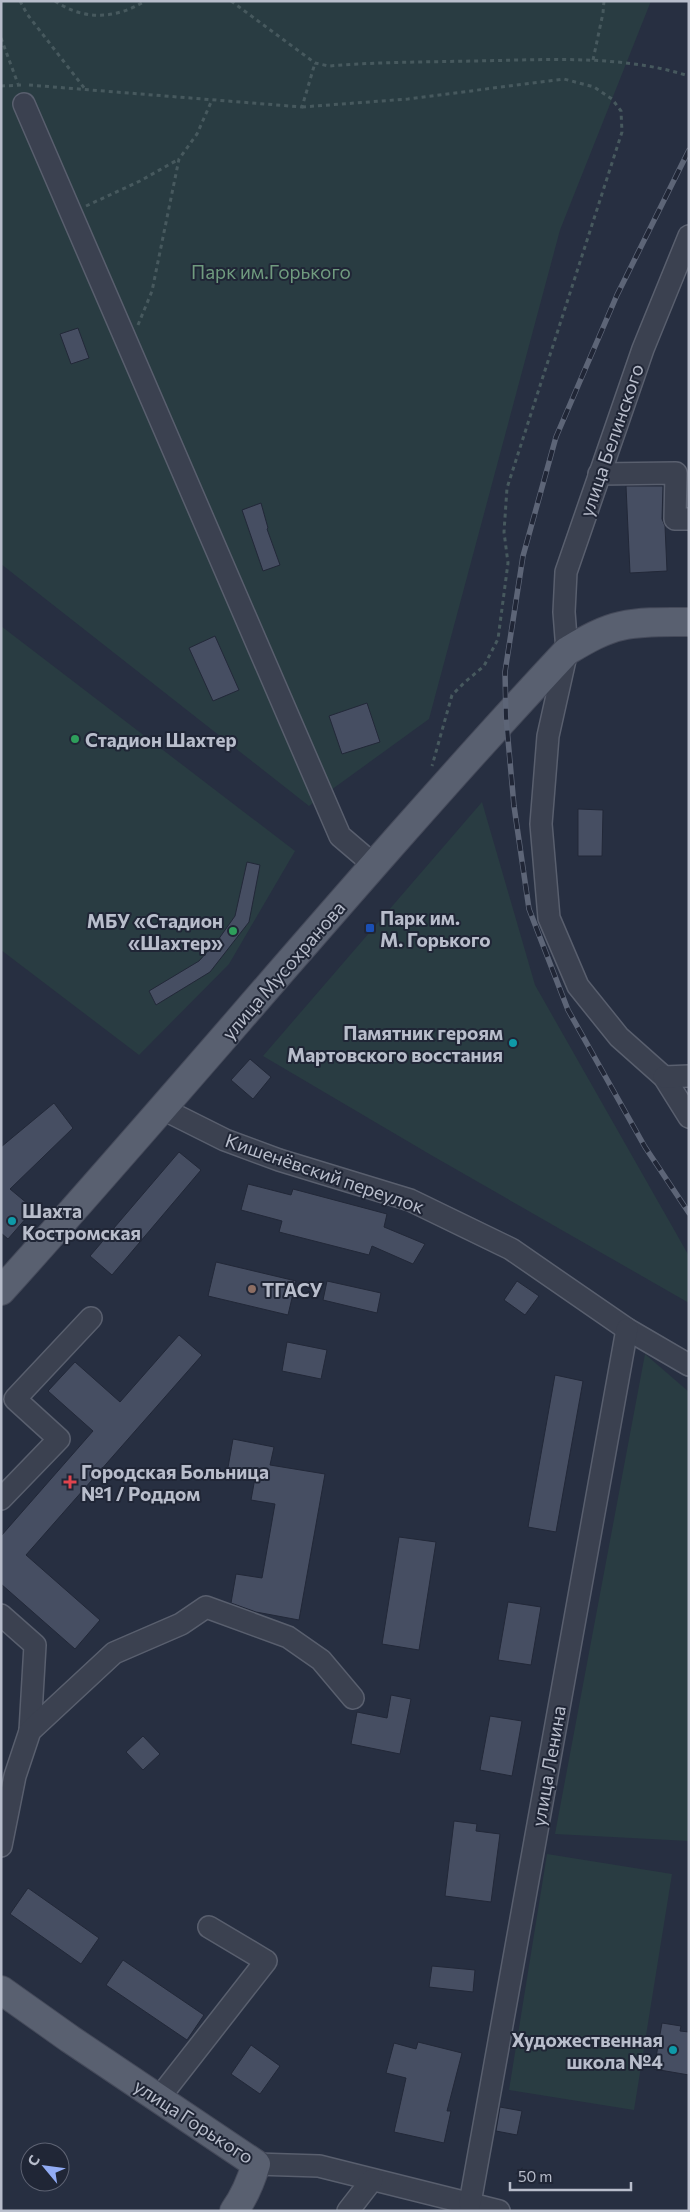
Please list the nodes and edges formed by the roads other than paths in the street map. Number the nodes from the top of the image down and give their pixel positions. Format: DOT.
graph roads {
  1 [pos="21,94"];
  2 [pos="689,236"];
  3 [pos="599,474"];
  4 [pos="689,519"];
  5 [pos="689,622"];
  6 [pos="567,650"];
  7 [pos="374,865"];
  8 [pos="689,1076"];
  9 [pos="664,1078"];
  10 [pos="163,1109"];
  11 [pos="689,1118"];
  12 [pos="5,1279"];
  13 [pos="91,1318"];
  14 [pos="626,1329"];
  15 [pos="689,1365"];
  16 [pos="1,1499"];
  17 [pos="1,1615"];
  18 [pos="353,1698"];
  19 [pos="30,1731"];
  20 [pos="1,1846"];
  21 [pos="209,1927"];
  22 [pos="1,1990"];
  23 [pos="159,2098"];
  24 [pos="256,2164"];
  25 [pos="372,2180"];
  26 [pos="470,2203"];
  27 [pos="234,2211"];
  28 [pos="348,2211"];
  29 [pos="499,2211"];
  1 -- 7 [label="street"];
  2 -- 3 [label="street, улица Белинского"];
  3 -- 4 [label="street"];
  3 -- 6 [label="street, улица Белинского"];
  5 -- 6 [label="main road"];
  6 -- 7 [label="main road, улица Мусохранова"];
  6 -- 9 [label="street, улица Белинского"];
  7 -- 10 [label="main road, улица Мусохранова"];
  8 -- 9 [label="street"];
  9 -- 11 [label="street, улица Белинского"];
  10 -- 12 [label="main road, улица Мусохранова"];
  10 -- 14 [label="street, Кишенёвский переулок"];
  13 -- 16 [label="street"];
  14 -- 15 [label="street, Кишенёвский переулок"];
  14 -- 26 [label="street, улица Ленина"];
  17 -- 19 [label="street"];
  18 -- 19 [label="street"];
  19 -- 20 [label="street"];
  21 -- 23 [label="street"];
  22 -- 23 [label="main road, улица Горького"];
  23 -- 24 [label="main road, улица Горького"];
  24 -- 25 [label="street, улица Горького"];
  24 -- 27 [label="main road"];
  25 -- 26 [label="street, улица Горького"];
  25 -- 28 [label="street"];
  26 -- 29 [label="street, улица Горького"];
}
